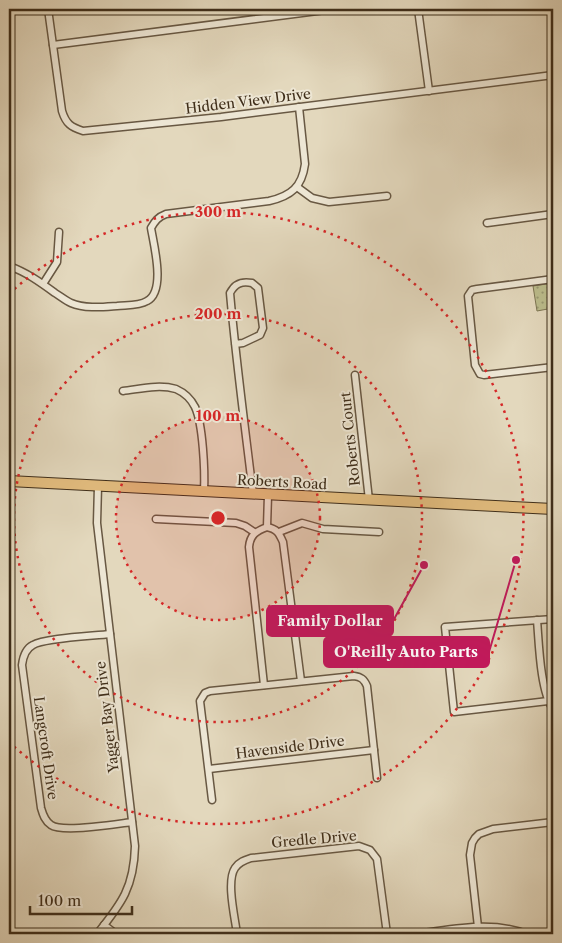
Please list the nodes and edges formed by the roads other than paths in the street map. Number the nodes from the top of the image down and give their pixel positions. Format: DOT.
graph roads {
  1 [pos="48,9"];
  2 [pos="333,9"];
  3 [pos="418,9"];
  4 [pos="53,45"];
  5 [pos="553,75"];
  6 [pos="430,90"];
  7 [pos="299,107"];
  8 [pos="297,187"];
  9 [pos="387,196"];
  10 [pos="553,214"];
  11 [pos="488,222"];
  12 [pos="59,232"];
  13 [pos="9,266"];
  14 [pos="553,279"];
  15 [pos="43,284"];
  16 [pos="235,344"];
  17 [pos="553,367"];
  18 [pos="355,375"];
  19 [pos="123,391"];
  20 [pos="9,481"];
  21 [pos="98,486"];
  22 [pos="204,491"];
  23 [pos="253,494"];
  24 [pos="268,495"];
  25 [pos="370,500"];
  26 [pos="553,509"];
  27 [pos="156,519"];
  28 [pos="267,527"];
  29 [pos="254,532"];
  30 [pos="279,532"];
  31 [pos="379,532"];
  32 [pos="553,619"];
  33 [pos="537,620"];
  34 [pos="110,634"];
  35 [pos="301,681"];
  36 [pos="264,685"];
  37 [pos="548,701"];
  38 [pos="553,709"];
  39 [pos="374,750"];
  40 [pos="209,769"];
  41 [pos="378,778"];
  42 [pos="212,800"];
  43 [pos="132,822"];
  44 [pos="553,822"];
  45 [pos="104,925"];
  46 [pos="478,927"];
  47 [pos="97,934"];
  48 [pos="116,934"];
  49 [pos="237,934"];
  50 [pos="387,934"];
  51 [pos="414,934"];
  52 [pos="526,934"];
  1 -- 4 [label="street"];
  2 -- 4 [label="street"];
  3 -- 6 [label="street"];
  4 -- 7 [label="street, Hidden View Drive"];
  5 -- 6 [label="street, Hidden View Drive"];
  6 -- 7 [label="street, Hidden View Drive"];
  7 -- 8 [label="street"];
  8 -- 9 [label="street"];
  8 -- 15 [label="street"];
  10 -- 11 [label="street"];
  12 -- 15 [label="street"];
  13 -- 15 [label="street"];
  14 -- 17 [label="street"];
  16 -- 16 [label="street"];
  16 -- 23 [label="street"];
  18 -- 25 [label="street, Roberts Court"];
  19 -- 22 [label="street"];
  20 -- 21 [label="main road, Roberts Road"];
  21 -- 22 [label="main road, Roberts Road"];
  21 -- 34 [label="street, Yagger Bay Drive"];
  22 -- 23 [label="main road, Roberts Road"];
  23 -- 24 [label="main road, Roberts Road"];
  24 -- 25 [label="main road, Roberts Road"];
  24 -- 28 [label="street"];
  25 -- 26 [label="main road, Roberts Road"];
  27 -- 29 [label="street"];
  28 -- 29 [label="street"];
  28 -- 30 [label="street"];
  29 -- 36 [label="street"];
  30 -- 31 [label="street"];
  30 -- 35 [label="street"];
  32 -- 33 [label="street"];
  33 -- 37 [label="street"];
  33 -- 37 [label="street"];
  34 -- 43 [label="street, Yagger Bay Drive"];
  34 -- 43 [label="street, Langcroft Drive"];
  35 -- 36 [label="street"];
  35 -- 39 [label="street"];
  36 -- 40 [label="street"];
  37 -- 38 [label="street"];
  39 -- 40 [label="street, Havenside Drive"];
  39 -- 41 [label="street"];
  40 -- 42 [label="street"];
  43 -- 45 [label="street, Yagger Bay Drive"];
  44 -- 46 [label="street"];
  45 -- 47 [label="street, Yagger Bay Drive"];
  45 -- 48 [label="street"];
  46 -- 51 [label="street"];
  46 -- 52 [label="street"];
  49 -- 50 [label="street, Gredle Drive"];
}
